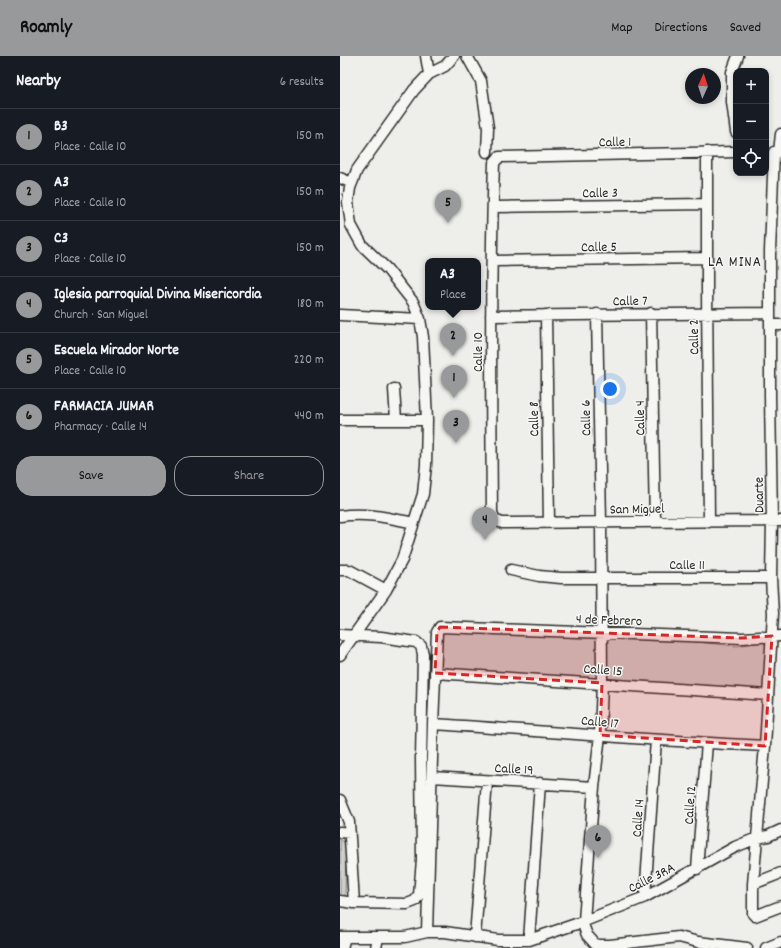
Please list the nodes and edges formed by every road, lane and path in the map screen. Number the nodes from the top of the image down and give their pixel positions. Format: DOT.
graph roads {
  1 [pos="426,56"];
  2 [pos="454,56"];
  3 [pos="466,56"];
  4 [pos="738,56"];
  5 [pos="429,74"];
  6 [pos="733,110"];
  7 [pos="781,134"];
  8 [pos="487,152"];
  9 [pos="707,152"];
  10 [pos="733,152"];
  11 [pos="775,152"];
  12 [pos="496,160"];
  13 [pos="340,178"];
  14 [pos="352,183"];
  15 [pos="707,204"];
  16 [pos="493,207"];
  17 [pos="770,251"];
  18 [pos="781,251"];
  19 [pos="707,258"];
  20 [pos="492,262"];
  21 [pos="707,313"];
  22 [pos="770,313"];
  23 [pos="597,314"];
  24 [pos="651,314"];
  25 [pos="340,315"];
  26 [pos="491,316"];
  27 [pos="546,316"];
  28 [pos="420,319"];
  29 [pos="770,325"];
  30 [pos="781,325"];
  31 [pos="394,389"];
  32 [pos="340,420"];
  33 [pos="396,420"];
  34 [pos="427,420"];
  35 [pos="776,454"];
  36 [pos="340,516"];
  37 [pos="495,520"];
  38 [pos="777,521"];
  39 [pos="549,522"];
  40 [pos="602,522"];
  41 [pos="655,522"];
  42 [pos="709,522"];
  43 [pos="414,523"];
  44 [pos="340,570"];
  45 [pos="511,570"];
  46 [pos="602,578"];
  47 [pos="771,578"];
  48 [pos="386,590"];
  49 [pos="602,633"];
  50 [pos="340,635"];
  51 [pos="355,636"];
  52 [pos="776,636"];
  53 [pos="340,655"];
  54 [pos="435,673"];
  55 [pos="602,683"];
  56 [pos="768,695"];
  57 [pos="433,724"];
  58 [pos="600,735"];
  59 [pos="656,740"];
  60 [pos="707,744"];
  61 [pos="765,746"];
  62 [pos="432,777"];
  63 [pos="487,781"];
  64 [pos="540,784"];
  65 [pos="594,787"];
  66 [pos="340,800"];
  67 [pos="781,830"];
  68 [pos="345,833"];
  69 [pos="757,838"];
  70 [pos="697,869"];
  71 [pos="781,873"];
  72 [pos="753,884"];
  73 [pos="645,897"];
  74 [pos="340,901"];
  75 [pos="354,903"];
  76 [pos="781,906"];
  77 [pos="583,921"];
  78 [pos="427,932"];
  79 [pos="342,937"];
  80 [pos="378,937"];
  81 [pos="475,937"];
  82 [pos="529,940"];
  83 [pos="781,942"];
  84 [pos="342,948"];
  85 [pos="376,948"];
  86 [pos="521,948"];
  87 [pos="747,948"];
  88 [pos="766,948"];
  1 -- 5 [label="street"];
  2 -- 5 [label="street"];
  3 -- 8 [label="street"];
  4 -- 6 [label="street"];
  5 -- 14 [label="street"];
  7 -- 11 [label="street, Duarte"];
  9 -- 10 [label="street, Calle 1"];
  9 -- 12 [label="street, Calle 1"];
  9 -- 15 [label="street, Calle 2"];
  11 -- 17 [label="street, Duarte"];
  12 -- 16 [label="street, Calle 10"];
  13 -- 14 [label="street"];
  14 -- 28 [label="street"];
  15 -- 16 [label="street, Calle 3"];
  15 -- 19 [label="street, Calle 2"];
  16 -- 20 [label="street, Calle 10"];
  17 -- 18 [label="street"];
  17 -- 22 [label="street, Duarte"];
  19 -- 20 [label="street, Calle 5"];
  19 -- 21 [label="street, Calle 2"];
  20 -- 26 [label="street, Calle 10"];
  21 -- 22 [label="street, Calle 7"];
  21 -- 24 [label="street, Calle 7"];
  21 -- 42 [label="street, Calle 2"];
  22 -- 29 [label="street, Duarte"];
  23 -- 24 [label="street, Calle 7"];
  23 -- 27 [label="street, Calle 7"];
  23 -- 40 [label="street, Calle 6"];
  24 -- 41 [label="street, Calle 4"];
  25 -- 28 [label="street"];
  26 -- 27 [label="street, Calle 7"];
  26 -- 37 [label="street, Calle 10"];
  27 -- 39 [label="street, Calle 8"];
  28 -- 34 [label="street"];
  29 -- 30 [label="street"];
  29 -- 35 [label="street, Duarte"];
  31 -- 33 [label="street"];
  32 -- 33 [label="street"];
  33 -- 34 [label="street"];
  34 -- 43 [label="street"];
  35 -- 38 [label="street, Duarte"];
  36 -- 43 [label="street"];
  37 -- 39 [label="street, San Miguel"];
  38 -- 42 [label="street, San Miguel"];
  38 -- 47 [label="street, Duarte"];
  39 -- 40 [label="street, San Miguel"];
  40 -- 41 [label="street, San Miguel"];
  40 -- 46 [label="street, Calle 6"];
  41 -- 42 [label="street, San Miguel"];
  43 -- 48 [label="street"];
  44 -- 48 [label="street"];
  45 -- 46 [label="street, Calle 11"];
  46 -- 47 [label="street, Calle 11"];
  46 -- 49 [label="street, Calle 6"];
  47 -- 52 [label="street, Duarte"];
  48 -- 51 [label="street"];
  49 -- 52 [label="street, 4 de Febrero"];
  49 -- 54 [label="street, 4 de Febrero"];
  49 -- 55 [label="street, Calle 6"];
  50 -- 51 [label="street"];
  51 -- 53 [label="street"];
  51 -- 75 [label="street"];
  52 -- 56 [label="street, Duarte"];
  54 -- 55 [label="street, Calle 15"];
  54 -- 57 [label="street"];
  55 -- 56 [label="street, Calle 15"];
  55 -- 58 [label="street, Calle 6"];
  56 -- 61 [label="street, Duarte"];
  57 -- 58 [label="street, Calle 17"];
  57 -- 62 [label="street"];
  58 -- 59 [label="street, Calle 17"];
  58 -- 65 [label="street, Calle 6"];
  59 -- 60 [label="street, Calle 17"];
  59 -- 73 [label="street, Calle 14"];
  60 -- 61 [label="street, Calle 17"];
  60 -- 70 [label="street, Calle 12"];
  61 -- 69 [label="street, Duarte"];
  62 -- 63 [label="street, Calle 19"];
  62 -- 78 [label="street"];
  63 -- 64 [label="street, Calle 19"];
  63 -- 81 [label="street"];
  64 -- 65 [label="street, Calle 19"];
  64 -- 82 [label="street"];
  65 -- 77 [label="street, Calle 6"];
  66 -- 68 [label="street"];
  67 -- 69 [label="street, Calle 3RA"];
  68 -- 75 [label="street"];
  69 -- 70 [label="street, Calle 3RA"];
  69 -- 72 [label="street, Duarte"];
  70 -- 73 [label="street, Calle 3RA"];
  71 -- 72 [label="street"];
  72 -- 76 [label="street, Duarte"];
  73 -- 77 [label="street, Calle 3RA"];
  74 -- 75 [label="street"];
  77 -- 82 [label="street, Calle 3RA"];
  77 -- 87 [label="street"];
  78 -- 80 [label="street"];
  78 -- 81 [label="street"];
  79 -- 80 [label="street"];
  79 -- 84 [label="street"];
  80 -- 85 [label="street"];
  81 -- 82 [label="street"];
  82 -- 86 [label="street"];
  83 -- 88 [label="street"];
}
